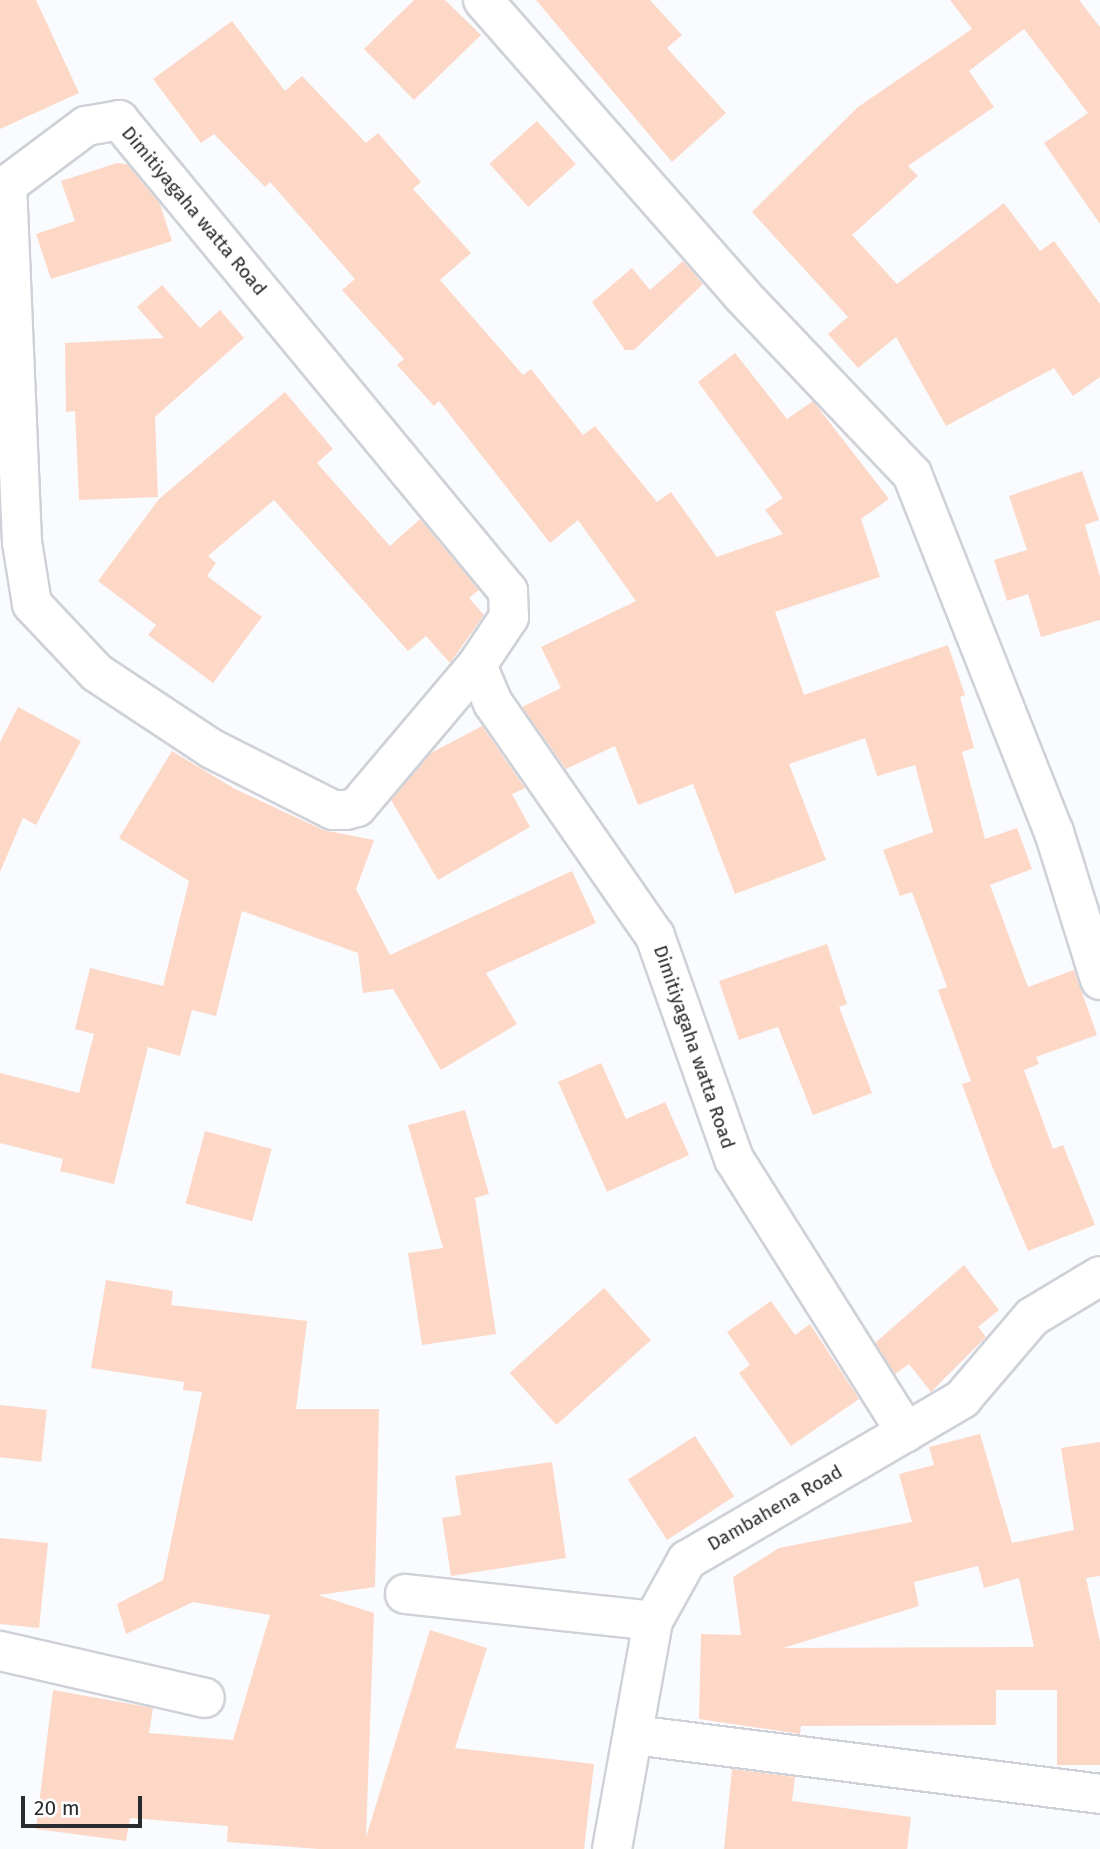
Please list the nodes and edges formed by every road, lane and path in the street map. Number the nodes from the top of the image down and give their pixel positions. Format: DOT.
graph roads {
  1 [pos="483,0"];
  2 [pos="477,665"];
  3 [pos="1100,980"];
  4 [pos="1100,1276"];
  5 [pos="906,1432"];
  6 [pos="405,1594"];
  7 [pos="653,1621"];
  8 [pos="0,1651"];
  9 [pos="205,1698"];
  10 [pos="634,1735"];
  11 [pos="1100,1794"];
  12 [pos="612,1849"];
  1 -- 3 [label="street"];
  2 -- 2 [label="street, Dimitiyagaha watta Road"];
  2 -- 5 [label="street, Dimitiyagaha watta Road"];
  4 -- 5 [label="street, Dambahena Road"];
  5 -- 7 [label="street, Dambahena Road"];
  6 -- 7 [label="street"];
  7 -- 10 [label="street, Dambahena Road"];
  8 -- 9 [label="street"];
  10 -- 11 [label="street"];
  10 -- 12 [label="street, Dambahena Road"];
}
